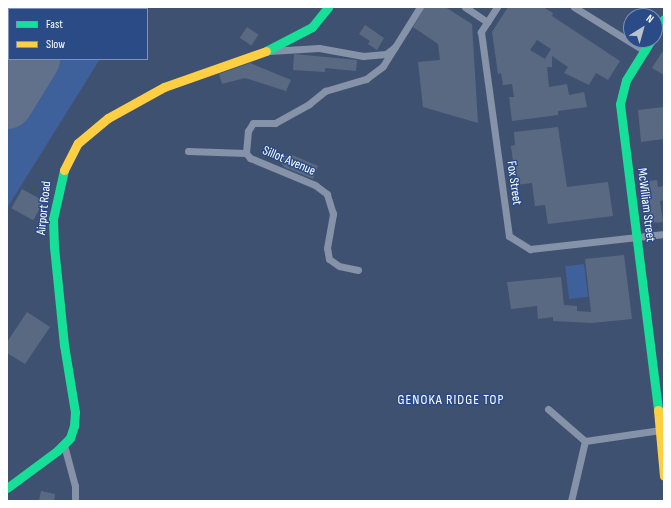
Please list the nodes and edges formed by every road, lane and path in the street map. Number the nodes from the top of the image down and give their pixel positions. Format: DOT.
graph roads {
  1 [pos="328,7"];
  2 [pos="420,7"];
  3 [pos="465,7"];
  4 [pos="497,7"];
  5 [pos="574,7"];
  6 [pos="487,22"];
  7 [pos="395,47"];
  8 [pos="647,48"];
  9 [pos="645,51"];
  10 [pos="267,52"];
  11 [pos="188,151"];
  12 [pos="246,153"];
  13 [pos="664,234"];
  14 [pos="637,236"];
  15 [pos="358,270"];
  16 [pos="661,402"];
  17 [pos="548,409"];
  18 [pos="660,430"];
  19 [pos="585,441"];
  20 [pos="64,445"];
  21 [pos="664,476"];
  22 [pos="7,488"];
  23 [pos="75,501"];
  24 [pos="571,501"];
  1 -- 10 [label="street, Airport Road"];
  2 -- 7 [label="street"];
  3 -- 6 [label="street"];
  4 -- 6 [label="street, Fox Street"];
  5 -- 9 [label="street"];
  6 -- 14 [label="street, Fox Street"];
  7 -- 10 [label="street"];
  7 -- 12 [label="street, Sillot Avenue"];
  8 -- 9 [label="street, McWilliam Street"];
  9 -- 14 [label="street, McWilliam Street"];
  10 -- 20 [label="street, Airport Road"];
  11 -- 12 [label="street"];
  12 -- 15 [label="street, Sillot Avenue"];
  13 -- 14 [label="street"];
  14 -- 16 [label="street, McWilliam Street"];
  16 -- 18 [label="street, McWilliam Street"];
  17 -- 19 [label="street"];
  18 -- 19 [label="street"];
  18 -- 21 [label="street, McWilliam Street"];
  19 -- 24 [label="street"];
  20 -- 22 [label="street, Airport Road"];
  20 -- 23 [label="street"];
}
